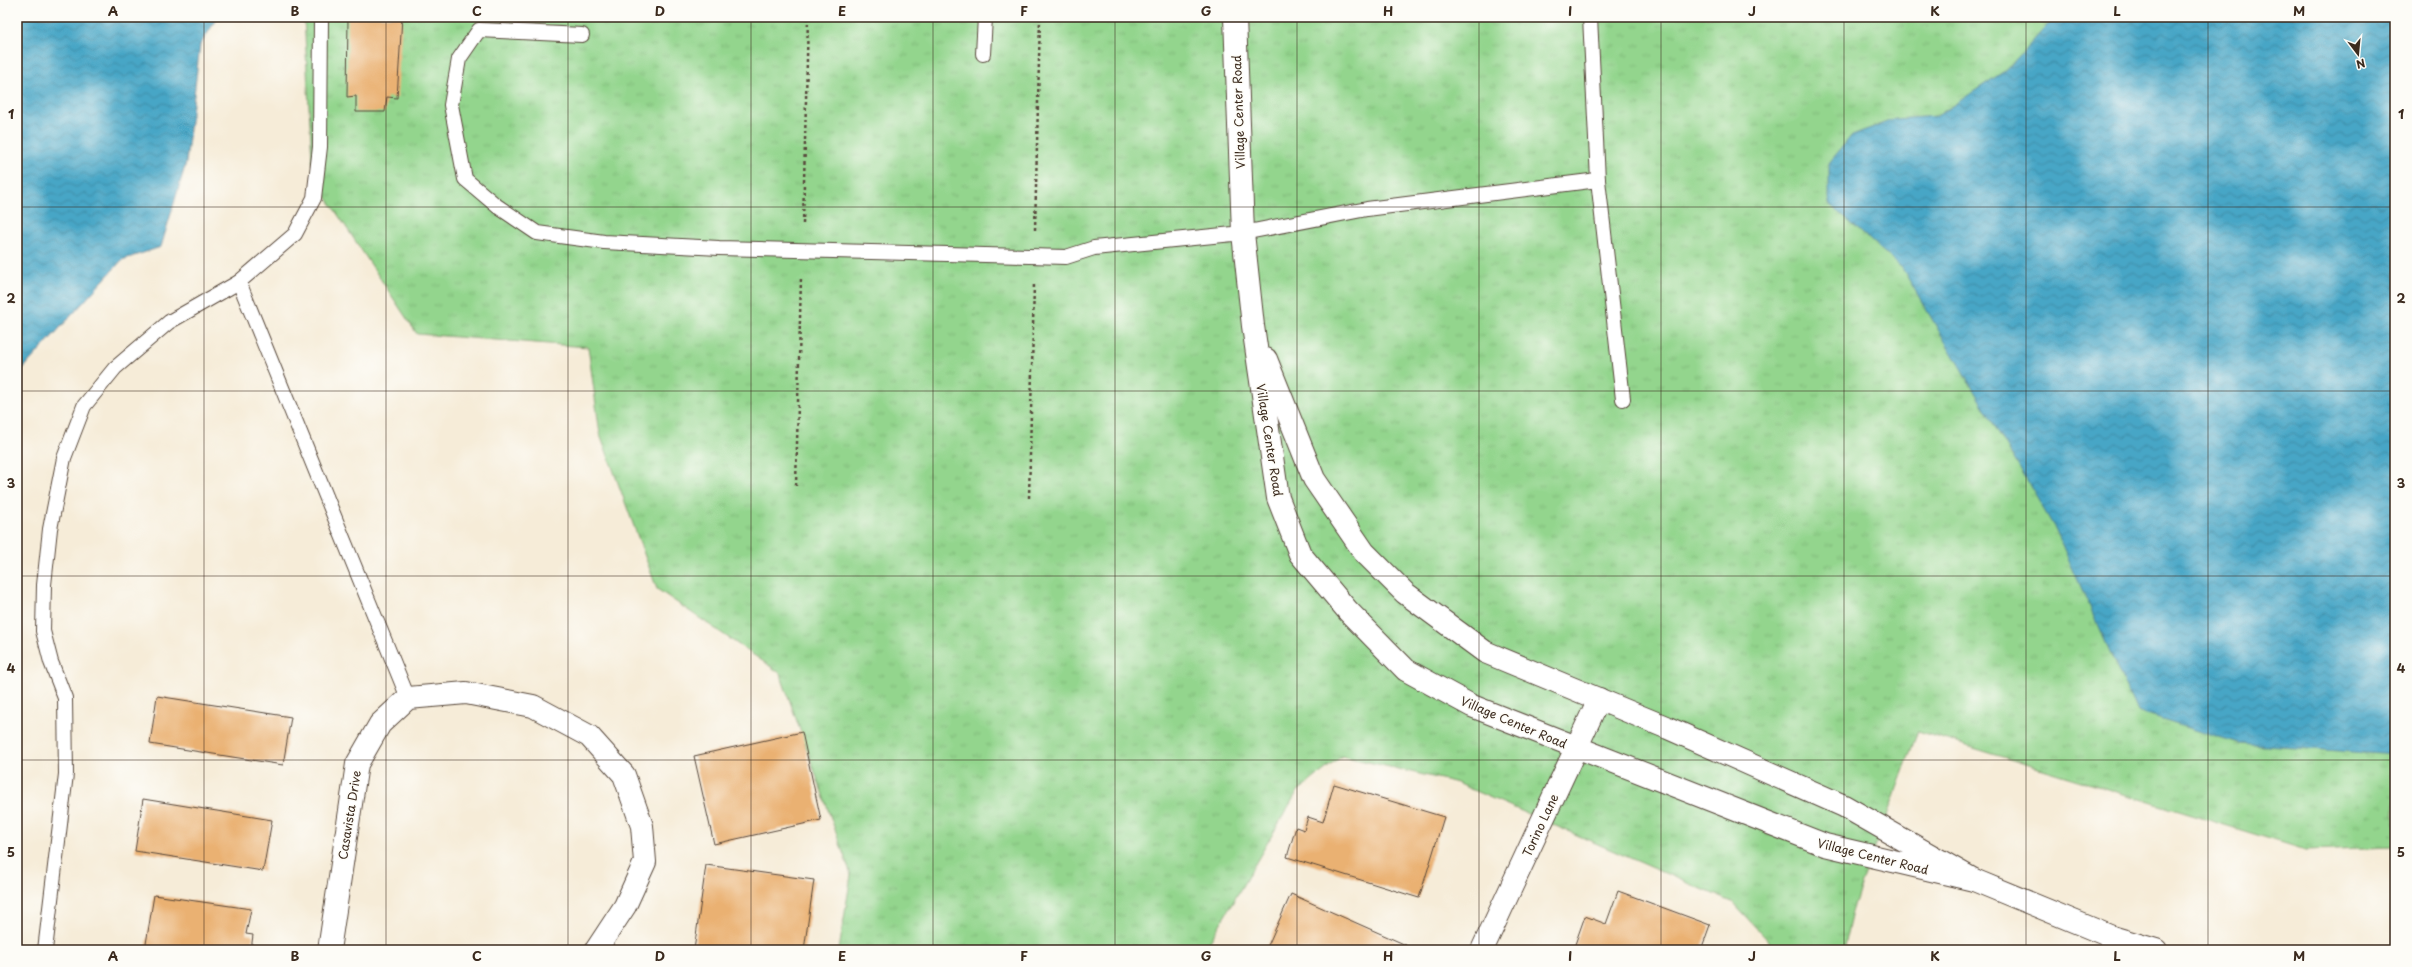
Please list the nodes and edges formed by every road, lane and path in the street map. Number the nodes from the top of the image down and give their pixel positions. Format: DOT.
graph roads {
  1 [pos="321,17"];
  2 [pos="986,17"];
  3 [pos="1234,17"];
  4 [pos="1590,17"];
  5 [pos="478,24"];
  6 [pos="582,34"];
  7 [pos="983,54"];
  8 [pos="1598,180"];
  9 [pos="1243,233"];
  10 [pos="239,282"];
  11 [pos="1253,326"];
  12 [pos="1623,400"];
  13 [pos="408,698"];
  14 [pos="1599,699"];
  15 [pos="1576,748"];
  16 [pos="1974,880"];
  17 [pos="45,950"];
  18 [pos="329,950"];
  19 [pos="596,950"];
  20 [pos="1482,950"];
  21 [pos="2156,950"];
  1 -- 10 [label="lane"];
  2 -- 7 [label="lane"];
  3 -- 9 [label="street, Village Center Road"];
  4 -- 8 [label="lane"];
  5 -- 6 [label="lane"];
  5 -- 9 [label="lane"];
  8 -- 9 [label="lane"];
  8 -- 12 [label="lane"];
  9 -- 11 [label="street, Village Center Road"];
  10 -- 13 [label="lane"];
  10 -- 17 [label="lane"];
  11 -- 14 [label="street, Village Center Road"];
  11 -- 15 [label="street, Village Center Road"];
  13 -- 18 [label="street, Casavista Drive"];
  13 -- 19 [label="street"];
  14 -- 15 [label="street, Torino Lane"];
  14 -- 16 [label="street, Village Center Road"];
  15 -- 16 [label="street, Village Center Road"];
  15 -- 20 [label="street, Torino Lane"];
  16 -- 21 [label="street, Village Center Road"];
}
